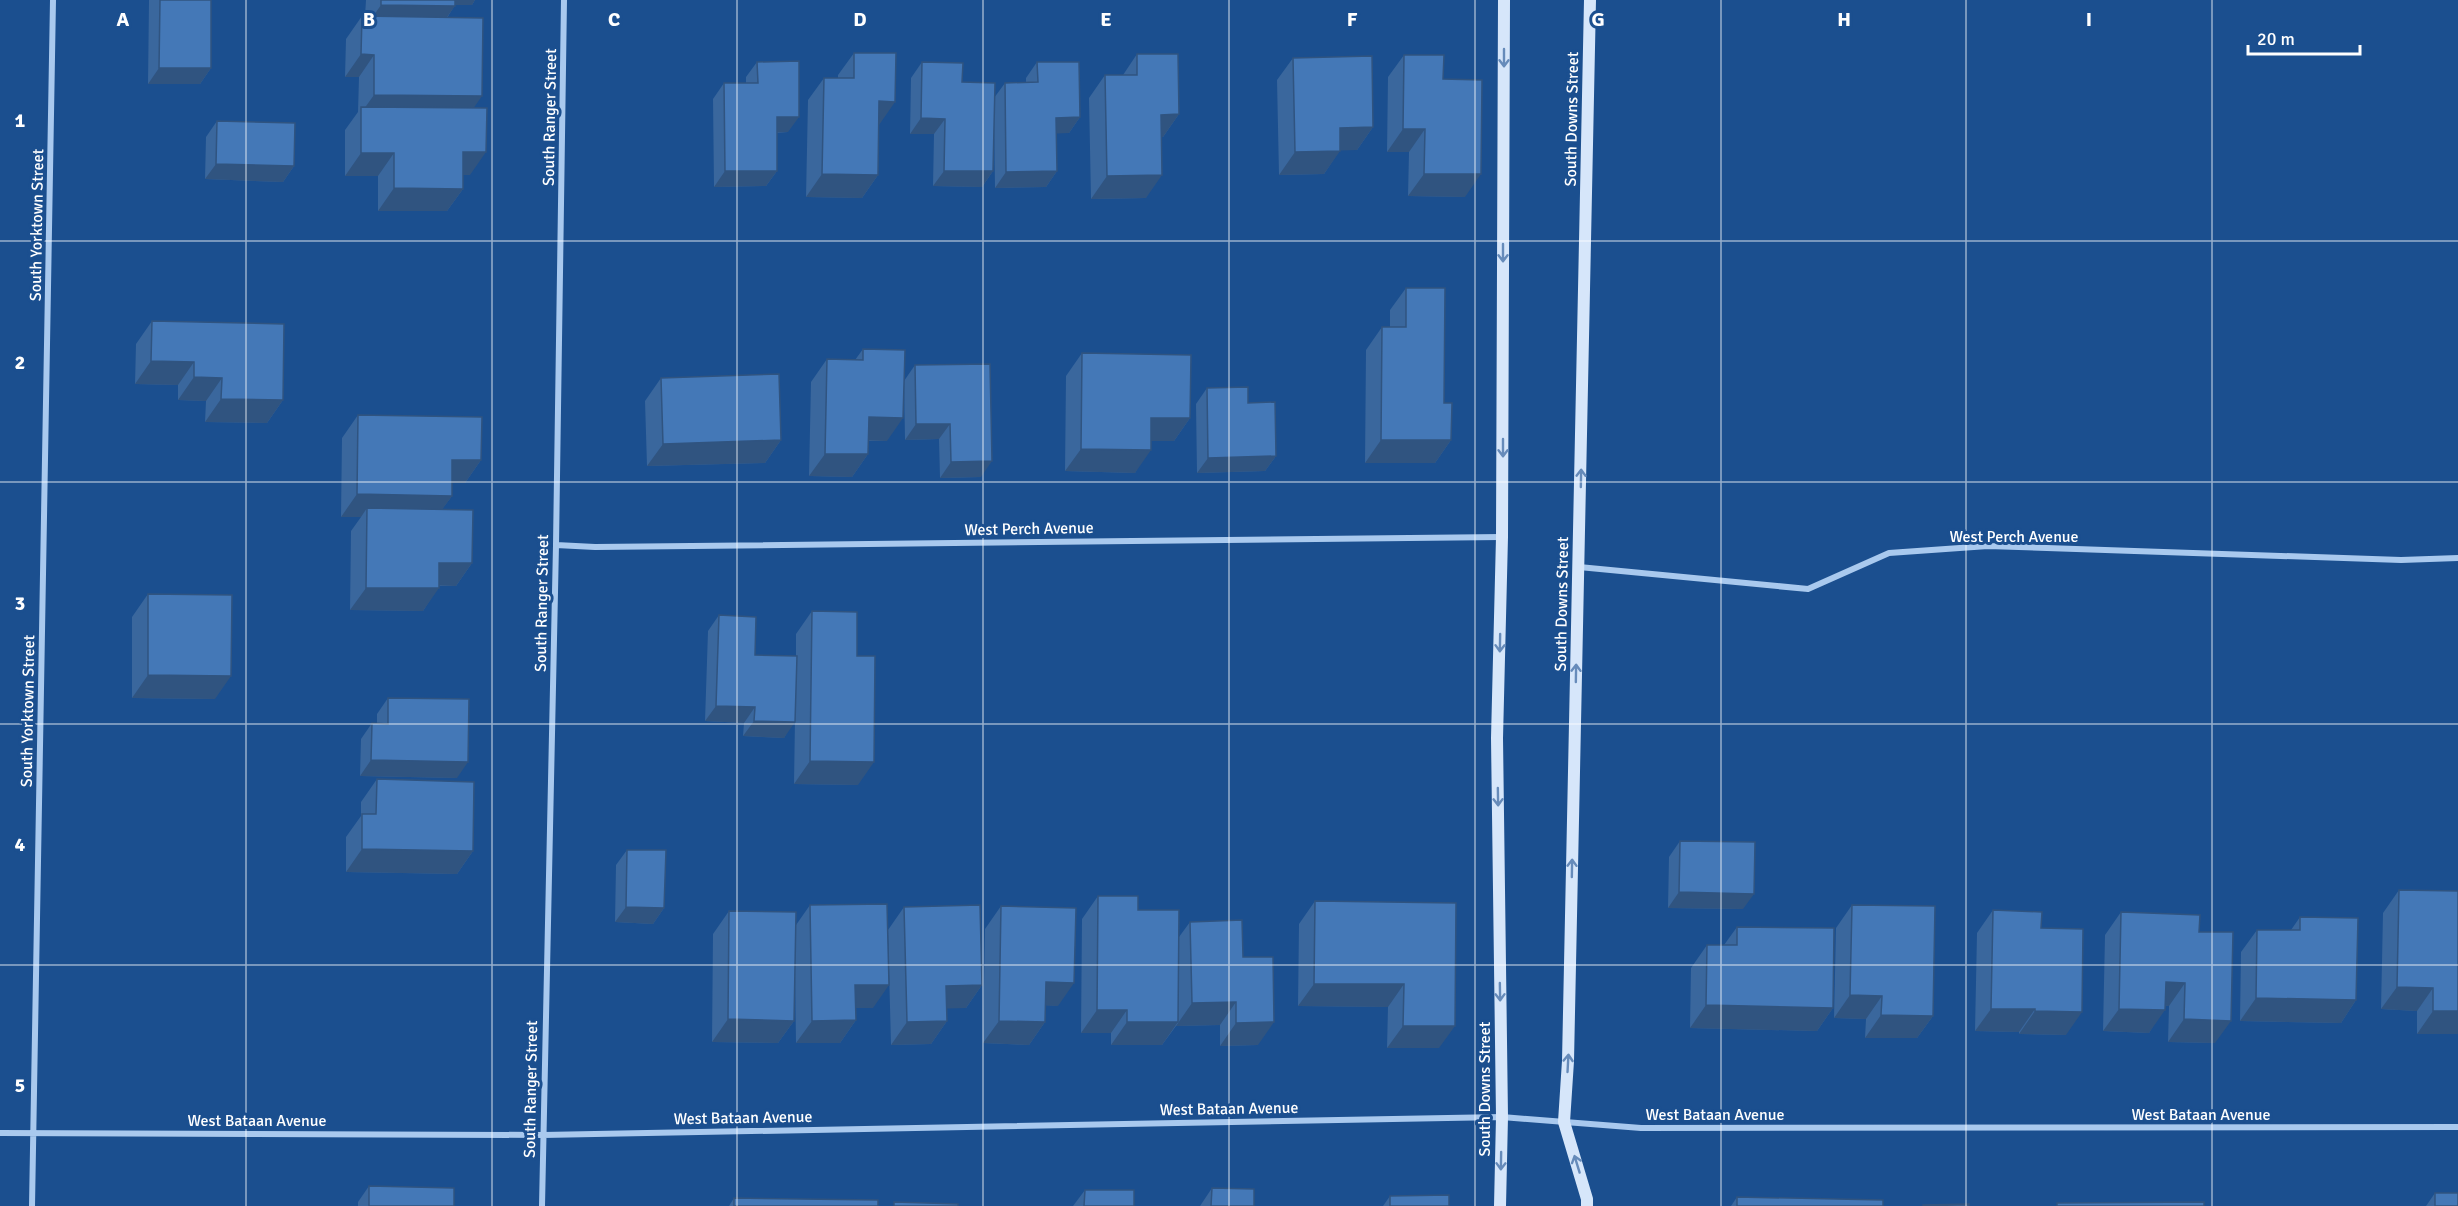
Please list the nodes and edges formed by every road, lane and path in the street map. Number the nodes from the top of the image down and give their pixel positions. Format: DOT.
graph roads {
  1 [pos="53,0"];
  2 [pos="564,0"];
  3 [pos="1504,0"];
  4 [pos="1590,0"];
  5 [pos="1503,537"];
  6 [pos="556,545"];
  7 [pos="2458,558"];
  8 [pos="1579,567"];
  9 [pos="1502,1117"];
  10 [pos="1564,1122"];
  11 [pos="2458,1127"];
  12 [pos="0,1133"];
  13 [pos="33,1133"];
  14 [pos="543,1135"];
  15 [pos="32,1206"];
  16 [pos="542,1206"];
  17 [pos="1500,1206"];
  18 [pos="1587,1206"];
  1 -- 13 [label="street, South Yorktown Street"];
  2 -- 6 [label="street, South Ranger Street"];
  3 -- 5 [label="main road, South Downs Street, one-way"];
  8 -- 4 [label="main road, South Downs Street, one-way"];
  5 -- 6 [label="street, West Perch Avenue"];
  5 -- 9 [label="main road, South Downs Street, one-way"];
  6 -- 14 [label="street, South Ranger Street"];
  7 -- 8 [label="street, West Perch Avenue"];
  10 -- 8 [label="main road, South Downs Street, one-way"];
  9 -- 10 [label="street, West Bataan Avenue"];
  9 -- 14 [label="street, West Bataan Avenue"];
  9 -- 17 [label="main road, South Downs Street, one-way"];
  10 -- 11 [label="street, West Bataan Avenue"];
  18 -- 10 [label="main road, South Downs Street, one-way"];
  12 -- 13 [label="street, West Bataan Avenue"];
  13 -- 14 [label="street, West Bataan Avenue"];
  13 -- 15 [label="street, South Yorktown Street"];
  14 -- 16 [label="street, South Ranger Street"];
}
